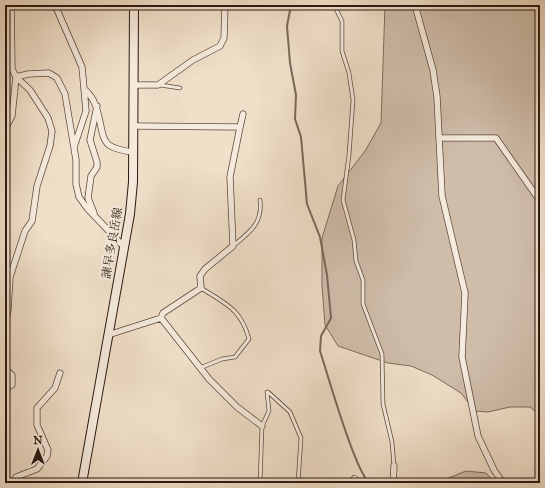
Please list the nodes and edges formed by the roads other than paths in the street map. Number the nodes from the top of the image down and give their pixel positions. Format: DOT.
graph roads {
  1 [pos="11,5"];
  2 [pos="55,5"];
  3 [pos="134,5"];
  4 [pos="224,5"];
  5 [pos="334,5"];
  6 [pos="415,5"];
  7 [pos="16,77"];
  8 [pos="134,85"];
  9 [pos="158,85"];
  10 [pos="180,88"];
  11 [pos="84,89"];
  12 [pos="97,106"];
  13 [pos="243,114"];
  14 [pos="134,126"];
  15 [pos="240,127"];
  16 [pos="5,129"];
  17 [pos="439,138"];
  18 [pos="74,147"];
  19 [pos="133,152"];
  20 [pos="260,200"];
  21 [pos="540,202"];
  22 [pos="96,218"];
  23 [pos="234,246"];
  24 [pos="124,247"];
  25 [pos="201,288"];
  26 [pos="161,318"];
  27 [pos="5,321"];
  28 [pos="108,335"];
  29 [pos="200,368"];
  30 [pos="5,369"];
  31 [pos="60,373"];
  32 [pos="5,388"];
  33 [pos="262,426"];
  34 [pos="394,466"];
  35 [pos="14,483"];
  36 [pos="82,483"];
  37 [pos="260,483"];
  38 [pos="298,483"];
  39 [pos="350,483"];
  40 [pos="363,483"];
  41 [pos="393,483"];
  42 [pos="503,483"];
  1 -- 7 [label="street"];
  2 -- 11 [label="street"];
  3 -- 8 [label="main road, 諫早多良岳線"];
  4 -- 9 [label="street"];
  5 -- 34 [label="lane"];
  6 -- 17 [label="street"];
  7 -- 16 [label="street"];
  7 -- 18 [label="street"];
  7 -- 27 [label="street"];
  8 -- 9 [label="street"];
  8 -- 14 [label="main road, 諫早多良岳線"];
  9 -- 10 [label="lane"];
  11 -- 12 [label="street"];
  11 -- 18 [label="street"];
  12 -- 19 [label="street"];
  12 -- 22 [label="street"];
  13 -- 15 [label="street"];
  14 -- 15 [label="street"];
  14 -- 19 [label="main road, 諫早多良岳線"];
  15 -- 23 [label="street"];
  17 -- 21 [label="street"];
  17 -- 42 [label="street"];
  18 -- 22 [label="street"];
  19 -- 24 [label="main road, 諫早多良岳線"];
  20 -- 23 [label="lane"];
  22 -- 24 [label="street"];
  23 -- 25 [label="street"];
  24 -- 28 [label="main road, 諫早多良岳線"];
  25 -- 26 [label="street"];
  25 -- 29 [label="lane"];
  26 -- 28 [label="street"];
  26 -- 29 [label="street"];
  28 -- 36 [label="main road, 諫早多良岳線"];
  29 -- 33 [label="street"];
  30 -- 32 [label="street"];
  31 -- 35 [label="street"];
  33 -- 37 [label="lane"];
  33 -- 38 [label="lane"];
  34 -- 41 [label="street"];
  39 -- 40 [label="lane"];
}
